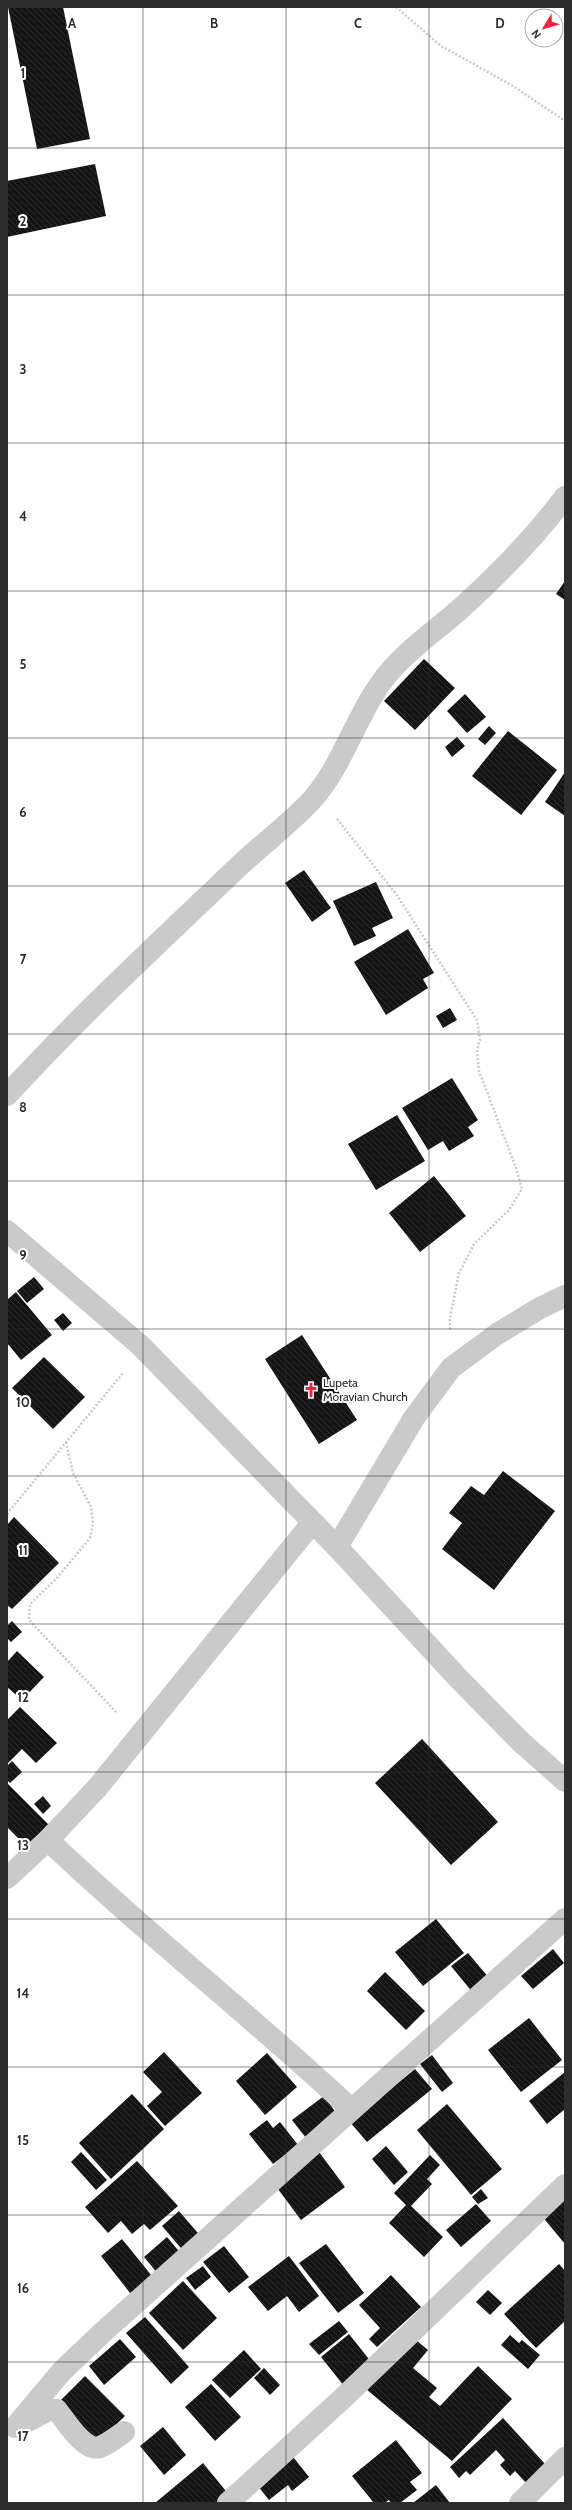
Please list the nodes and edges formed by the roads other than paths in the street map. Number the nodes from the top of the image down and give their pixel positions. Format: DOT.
graph roads {
  1 [pos="565,497"];
  2 [pos="7,1095"];
  3 [pos="7,1231"];
  4 [pos="565,1296"];
  5 [pos="312,1523"];
  6 [pos="337,1547"];
  7 [pos="565,1781"];
  8 [pos="48,1840"];
  9 [pos="7,1878"];
  10 [pos="565,1919"];
  11 [pos="351,2109"];
  12 [pos="565,2186"];
  13 [pos="11,2431"];
  14 [pos="124,2432"];
  15 [pos="565,2458"];
  16 [pos="228,2503"];
  17 [pos="520,2503"];
  1 -- 2 [label="street"];
  3 -- 5 [label="street"];
  4 -- 6 [label="street"];
  5 -- 6 [label="street"];
  5 -- 8 [label="street"];
  6 -- 7 [label="street"];
  8 -- 9 [label="street"];
  8 -- 11 [label="street"];
  10 -- 11 [label="street"];
  11 -- 13 [label="street"];
  12 -- 16 [label="street"];
  13 -- 14 [label="street"];
  15 -- 17 [label="street"];
}
